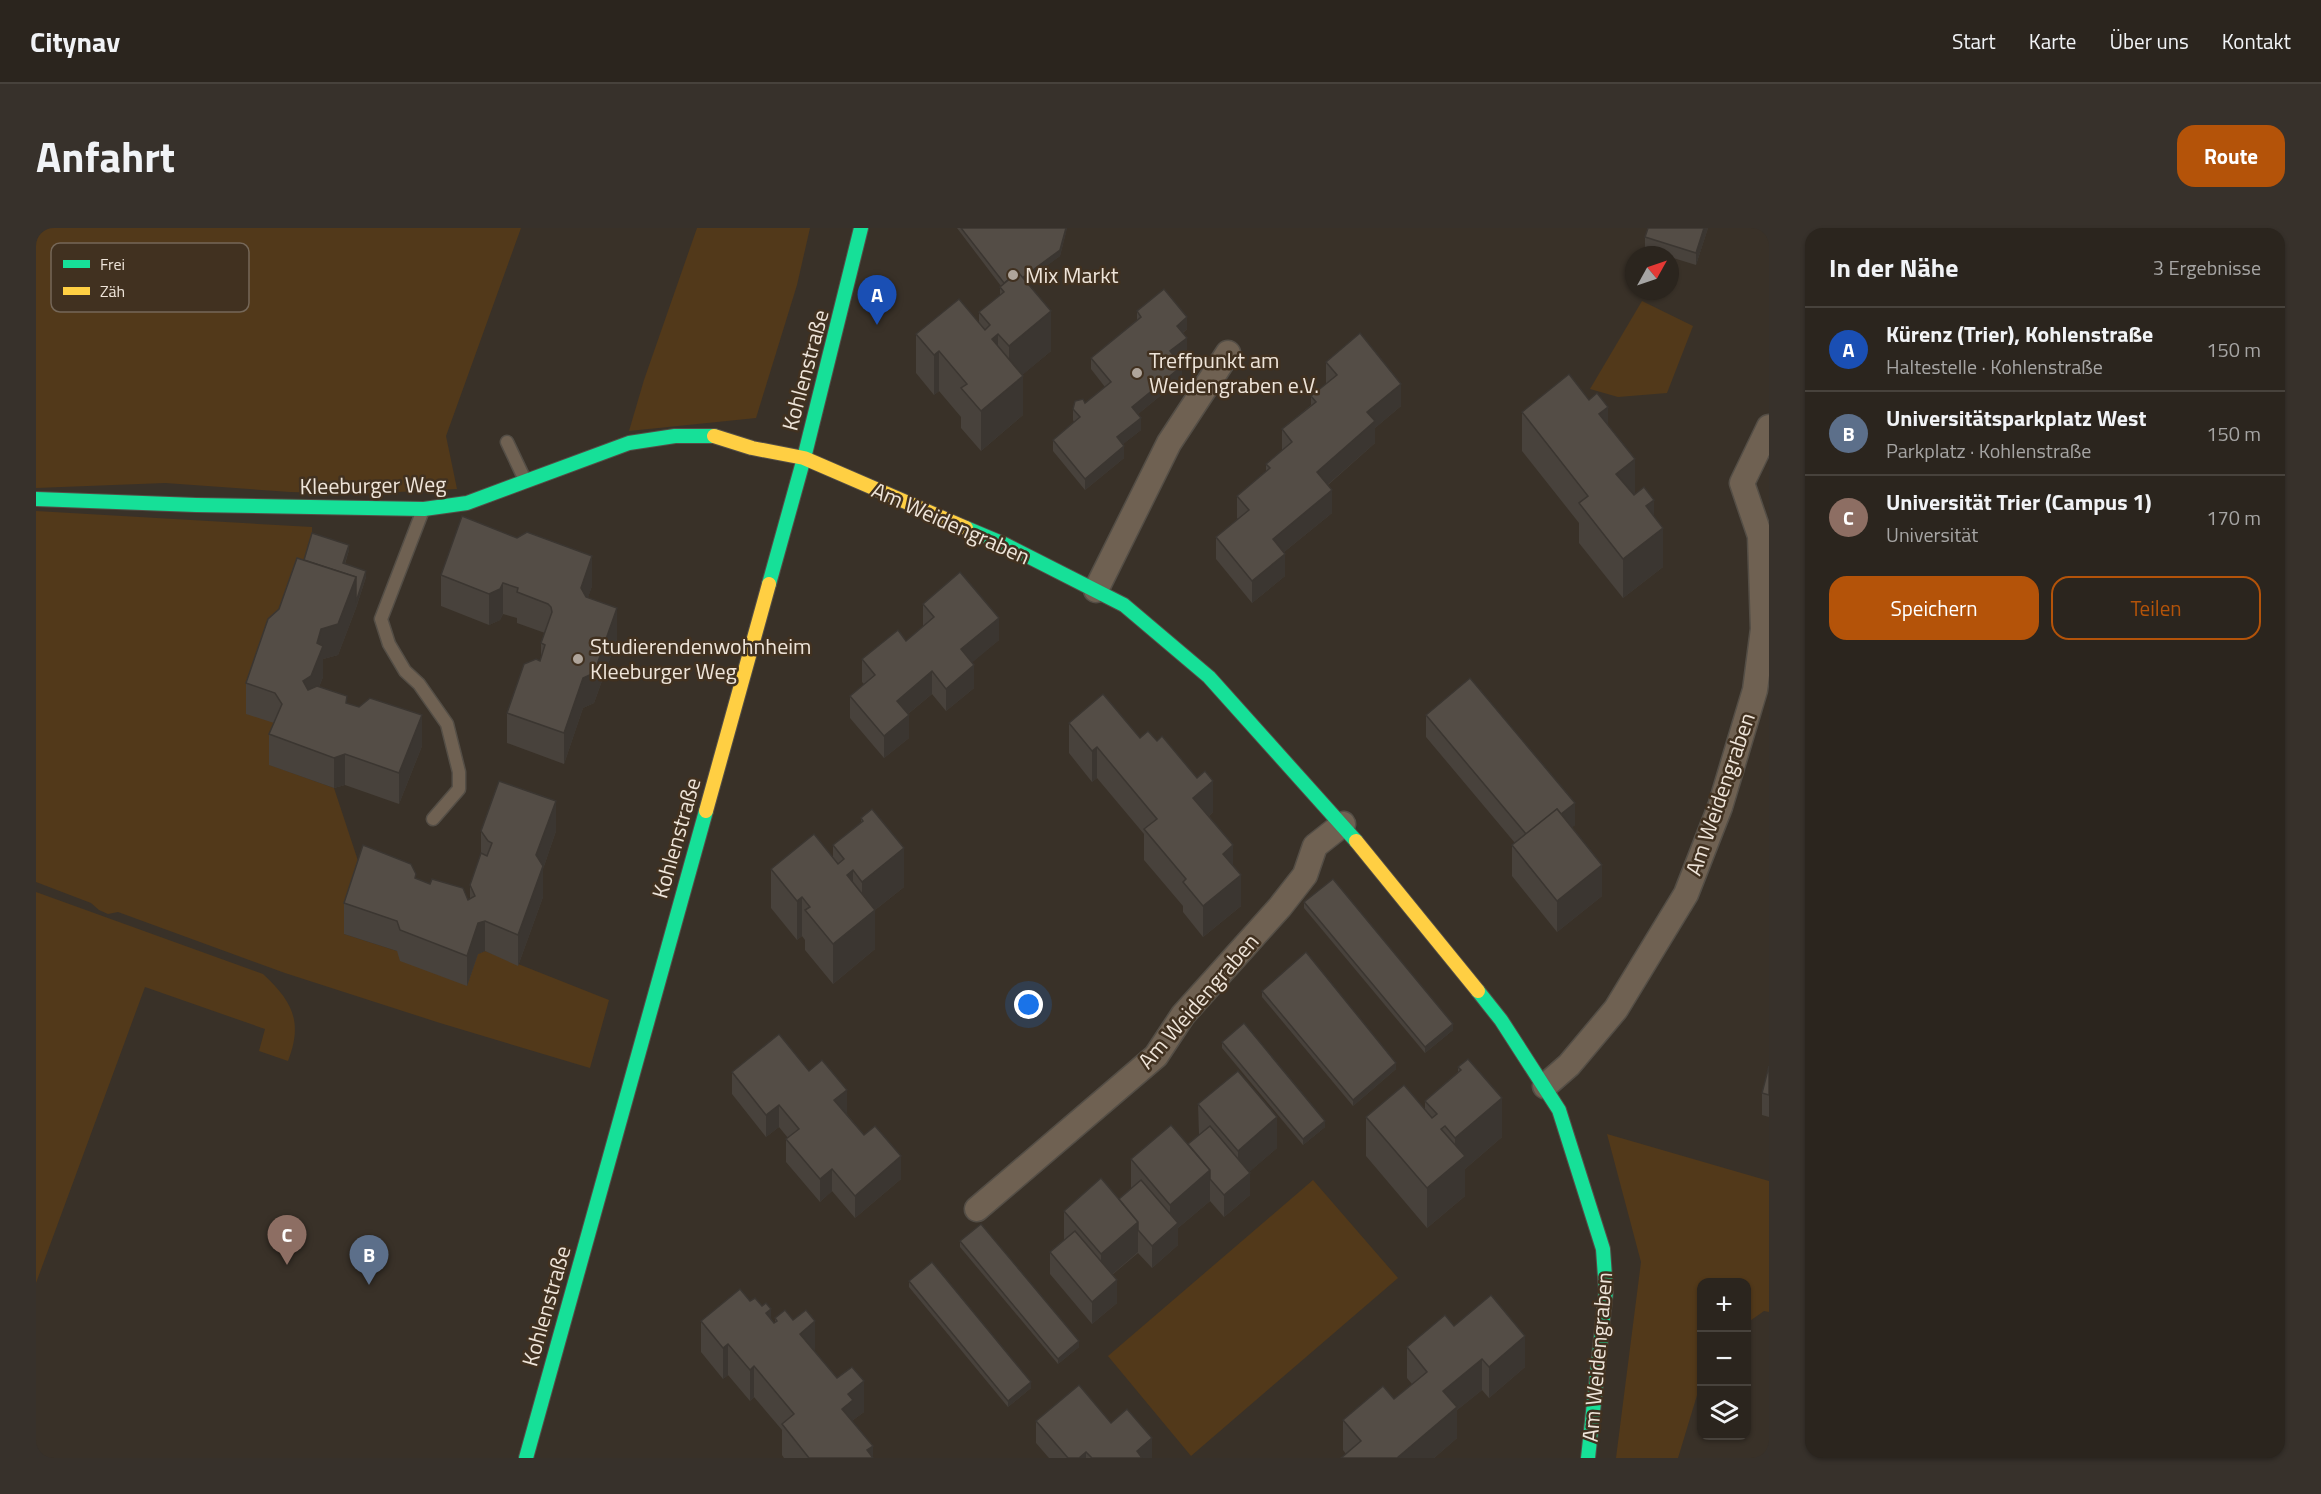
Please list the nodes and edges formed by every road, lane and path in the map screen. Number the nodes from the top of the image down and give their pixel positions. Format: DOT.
graph roads {
  1 [pos="861,228"];
  2 [pos="1228,352"];
  3 [pos="1769,427"];
  4 [pos="507,442"];
  5 [pos="804,458"];
  6 [pos="526,481"];
  7 [pos="36,500"];
  8 [pos="424,509"];
  9 [pos="1096,590"];
  10 [pos="433,819"];
  11 [pos="1343,824"];
  12 [pos="1545,1086"];
  13 [pos="976,1209"];
  14 [pos="526,1458"];
  15 [pos="1588,1458"];
  1 -- 5 [label="street, Kohlenstraße"];
  2 -- 9 [label="street"];
  3 -- 12 [label="street, Am Weidengraben"];
  4 -- 6 [label="lane"];
  5 -- 6 [label="street, Kleeburger Weg"];
  5 -- 9 [label="street, Am Weidengraben"];
  5 -- 14 [label="street, Kohlenstraße"];
  6 -- 8 [label="street, Kleeburger Weg"];
  7 -- 8 [label="street, Kleeburger Weg"];
  8 -- 10 [label="lane"];
  9 -- 11 [label="street, Am Weidengraben"];
  11 -- 12 [label="street, Am Weidengraben"];
  11 -- 13 [label="street, Am Weidengraben"];
  12 -- 15 [label="street, Am Weidengraben"];
}
